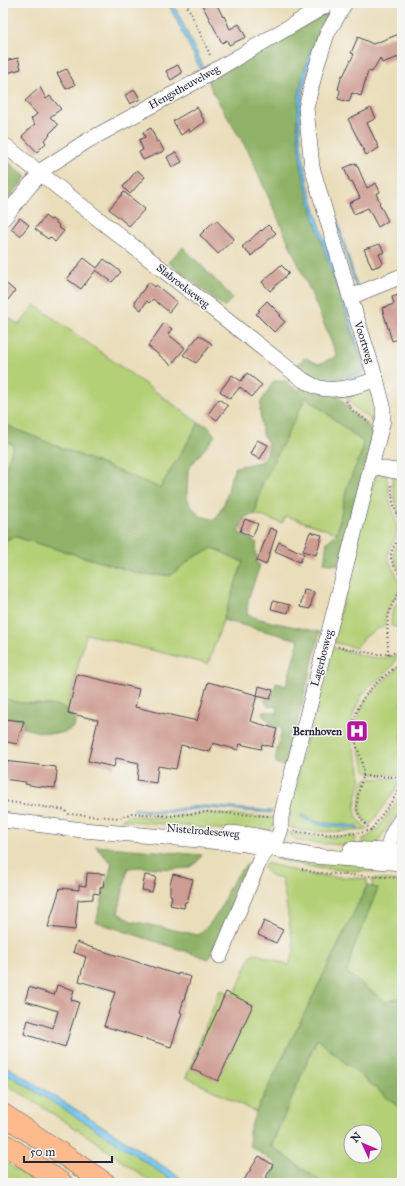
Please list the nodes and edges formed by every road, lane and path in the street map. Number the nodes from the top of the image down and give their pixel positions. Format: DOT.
graph roads {
  1 [pos="186,3"];
  2 [pos="330,3"];
  3 [pos="345,3"];
  4 [pos="216,70"];
  5 [pos="3,144"];
  6 [pos="40,173"];
  7 [pos="3,219"];
  8 [pos="402,276"];
  9 [pos="350,297"];
  10 [pos="376,379"];
  11 [pos="371,466"];
  12 [pos="396,471"];
  13 [pos="326,644"];
  14 [pos="399,651"];
  15 [pos="402,651"];
  16 [pos="388,654"];
  17 [pos="363,776"];
  18 [pos="402,780"];
  19 [pos="402,787"];
  20 [pos="3,802"];
  21 [pos="3,810"];
  22 [pos="402,818"];
  23 [pos="3,820"];
  24 [pos="371,830"];
  25 [pos="277,834"];
  26 [pos="395,857"];
  27 [pos="220,956"];
  28 [pos="3,1114"];
  29 [pos="3,1143"];
  30 [pos="62,1183"];
  31 [pos="105,1183"];
  1 -- 4 [label="path"];
  2 -- 4 [label="street, Hengstheuvelweg"];
  3 -- 9 [label="street, Voortweg"];
  4 -- 6 [label="street, Hengstheuvelweg"];
  5 -- 6 [label="street, Slabroekseweg"];
  6 -- 7 [label="street, Hengstheuvelweg"];
  6 -- 10 [label="street, Slabroekseweg"];
  8 -- 9 [label="street"];
  9 -- 10 [label="street, Voortweg"];
  10 -- 11 [label="street, Voortweg"];
  11 -- 12 [label="street"];
  11 -- 13 [label="street, Lagerbosweg"];
  12 -- 16 [label="path"];
  13 -- 16 [label="path"];
  13 -- 25 [label="street, Lagerbosweg"];
  14 -- 15 [label="path"];
  14 -- 16 [label="path"];
  14 -- 17 [label="path"];
  17 -- 18 [label="path"];
  17 -- 24 [label="path"];
  19 -- 24 [label="path"];
  20 -- 25 [label="path, Nistelrodeseweg"];
  21 -- 25 [label="street, Nistelrodeseweg"];
  22 -- 26 [label="street"];
  23 -- 25 [label="street, Nistelrodeseweg"];
  24 -- 25 [label="path, Nistelrodeseweg"];
  25 -- 26 [label="street, Nistelrodeseweg"];
  25 -- 27 [label="street"];
  28 -- 31 [label="highway"];
  29 -- 30 [label="highway"];
}
